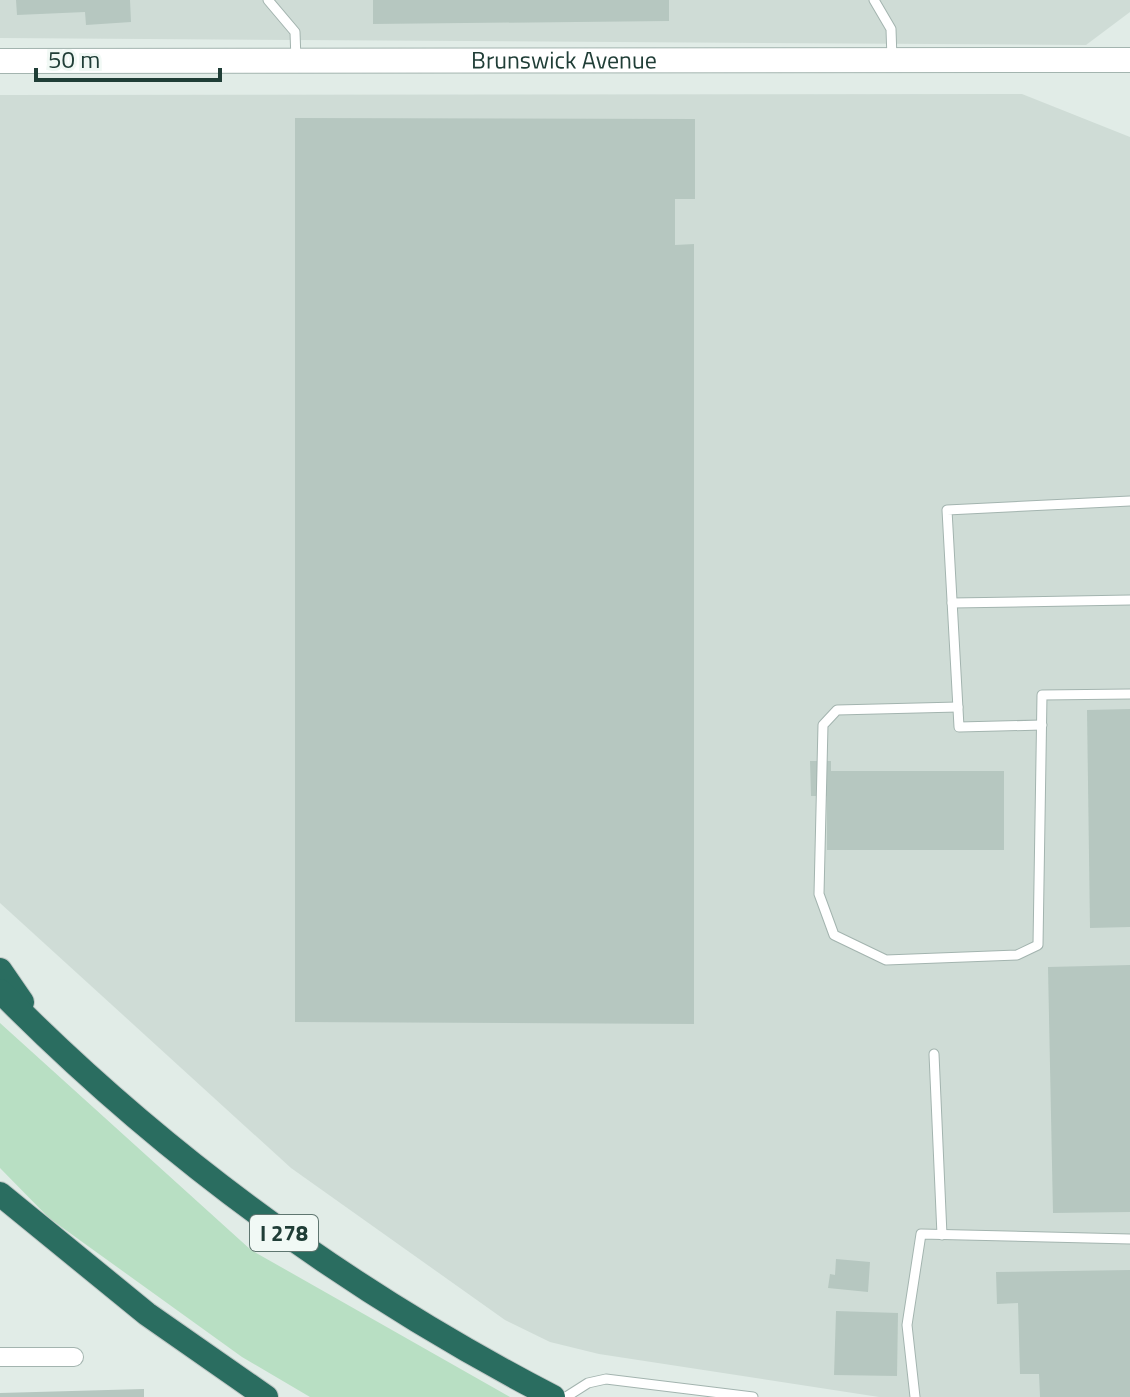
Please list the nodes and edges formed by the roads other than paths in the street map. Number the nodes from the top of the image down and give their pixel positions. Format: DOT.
graph roads {
  1 [pos="268,0"];
  2 [pos="874,0"];
  3 [pos="892,59"];
  4 [pos="296,60"];
  5 [pos="1130,60"];
  6 [pos="0,61"];
  7 [pos="1130,501"];
  8 [pos="1130,600"];
  9 [pos="952,603"];
  10 [pos="1130,694"];
  11 [pos="958,707"];
  12 [pos="1042,725"];
  13 [pos="0,970"];
  14 [pos="0,991"];
  15 [pos="41,1031"];
  16 [pos="934,1054"];
  17 [pos="3,1197"];
  18 [pos="942,1235"];
  19 [pos="1130,1239"];
  20 [pos="0,1357"];
  21 [pos="74,1357"];
  22 [pos="266,1397"];
  23 [pos="553,1397"];
  24 [pos="566,1397"];
  25 [pos="753,1397"];
  26 [pos="915,1397"];
  1 -- 4 [label="lane"];
  2 -- 3 [label="lane"];
  3 -- 4 [label="street, Brunswick Avenue"];
  3 -- 5 [label="street, Brunswick Avenue"];
  4 -- 6 [label="street, Brunswick Avenue"];
  7 -- 9 [label="lane"];
  8 -- 9 [label="lane"];
  9 -- 11 [label="lane"];
  10 -- 12 [label="lane"];
  11 -- 12 [label="lane"];
  11 -- 12 [label="lane"];
  13 -- 15 [label="highway"];
  14 -- 15 [label="highway, I 278"];
  15 -- 23 [label="highway, I 278"];
  16 -- 18 [label="lane"];
  17 -- 22 [label="highway"];
  18 -- 19 [label="lane"];
  18 -- 26 [label="lane"];
  20 -- 21 [label="street"];
  24 -- 25 [label="lane"];
}
